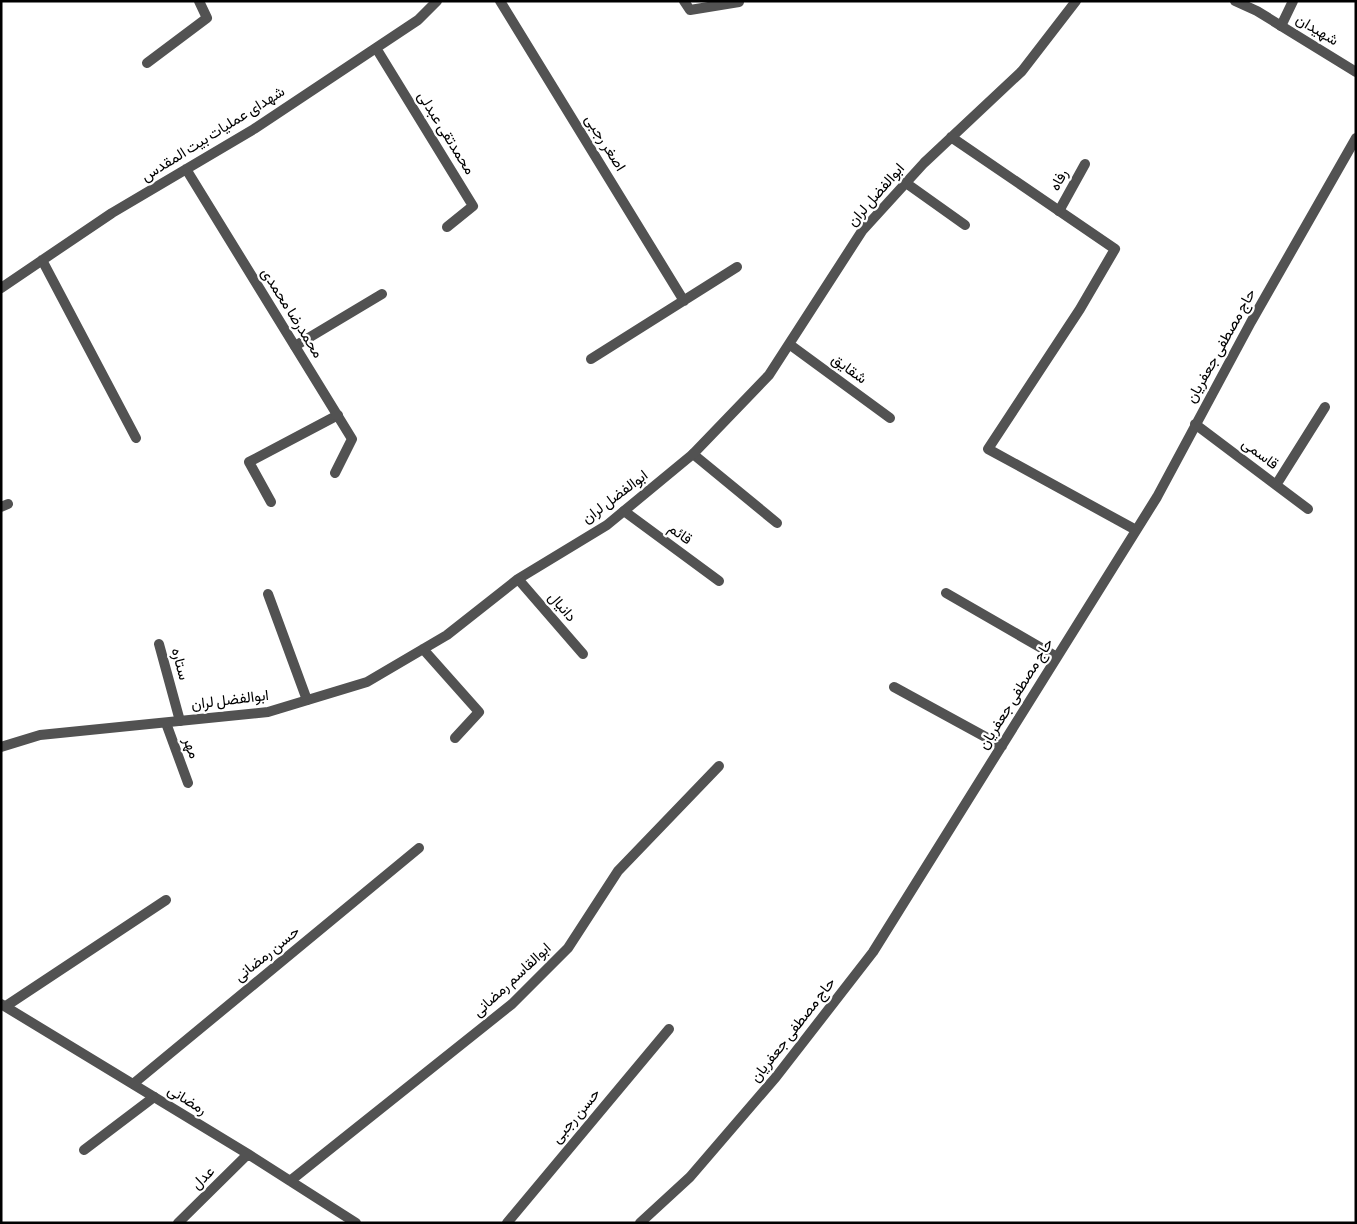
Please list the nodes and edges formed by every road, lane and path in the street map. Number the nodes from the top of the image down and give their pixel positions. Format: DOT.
graph roads {
  1 [pos="199,1"];
  2 [pos="437,1"];
  3 [pos="500,1"];
  4 [pos="684,1"];
  5 [pos="1076,1"];
  6 [pos="1235,1"];
  7 [pos="1293,1"];
  8 [pos="739,2"];
  9 [pos="1281,26"];
  10 [pos="376,48"];
  11 [pos="147,63"];
  12 [pos="1356,72"];
  13 [pos="951,137"];
  14 [pos="1356,138"];
  15 [pos="1085,164"];
  16 [pos="186,169"];
  17 [pos="906,184"];
  18 [pos="1060,211"];
  19 [pos="965,225"];
  20 [pos="447,227"];
  21 [pos="42,260"];
  22 [pos="737,267"];
  23 [pos="1,288"];
  24 [pos="382,294"];
  25 [pos="684,301"];
  26 [pos="790,344"];
  27 [pos="294,346"];
  28 [pos="591,359"];
  29 [pos="1325,407"];
  30 [pos="338,415"];
  31 [pos="890,418"];
  32 [pos="1195,424"];
  33 [pos="136,438"];
  34 [pos="694,454"];
  35 [pos="335,473"];
  36 [pos="1276,485"];
  37 [pos="271,502"];
  38 [pos="1308,508"];
  39 [pos="624,511"];
  40 [pos="777,523"];
  41 [pos="1136,530"];
  42 [pos="518,579"];
  43 [pos="719,581"];
  44 [pos="946,593"];
  45 [pos="268,594"];
  46 [pos="159,644"];
  47 [pos="423,649"];
  48 [pos="583,654"];
  49 [pos="1058,657"];
  50 [pos="894,687"];
  51 [pos="307,700"];
  52 [pos="180,722"];
  53 [pos="166,723"];
  54 [pos="455,738"];
  55 [pos="1002,746"];
  56 [pos="1,747"];
  57 [pos="719,766"];
  58 [pos="188,783"];
  59 [pos="420,848"];
  60 [pos="166,900"];
  61 [pos="4,1005"];
  62 [pos="669,1028"];
  63 [pos="133,1084"];
  64 [pos="154,1097"];
  65 [pos="84,1150"];
  66 [pos="248,1154"];
  67 [pos="290,1181"];
  68 [pos="178,1223"];
  69 [pos="356,1223"];
  70 [pos="507,1223"];
  71 [pos="640,1223"];
  1 -- 11 [label="street"];
  2 -- 10 [label="street, شهدای عملیات بیت المقدس"];
  3 -- 25 [label="street, اصغر رجبی"];
  4 -- 8 [label="street"];
  5 -- 13 [label="street, ابوالفضل لران"];
  6 -- 9 [label="street, شهیدان"];
  7 -- 9 [label="street"];
  9 -- 12 [label="street, شهیدان"];
  10 -- 16 [label="street, شهدای عملیات بیت المقدس"];
  10 -- 20 [label="street, محمدتقی عبدلی"];
  13 -- 17 [label="street, ابوالفضل لران"];
  13 -- 18 [label="street"];
  14 -- 32 [label="street, حاج مصطفی جعفریان"];
  15 -- 18 [label="street, رفاه"];
  16 -- 21 [label="street, شهدای عملیات بیت المقدس"];
  16 -- 27 [label="street, محمدرضا محمدی"];
  17 -- 19 [label="street"];
  17 -- 26 [label="street, ابوالفضل لران"];
  18 -- 41 [label="street"];
  21 -- 23 [label="street, شهدای عملیات بیت المقدس"];
  21 -- 33 [label="street"];
  22 -- 25 [label="street"];
  24 -- 27 [label="street"];
  25 -- 28 [label="street"];
  26 -- 31 [label="street, شقایق"];
  26 -- 34 [label="street, ابوالفضل لران"];
  27 -- 30 [label="street, محمدرضا محمدی"];
  29 -- 36 [label="street"];
  30 -- 35 [label="street, محمدرضا محمدی"];
  30 -- 37 [label="street"];
  32 -- 36 [label="street, قاسمی"];
  32 -- 41 [label="street, حاج مصطفی جعفریان"];
  34 -- 39 [label="street, ابوالفضل لران"];
  34 -- 40 [label="street"];
  36 -- 38 [label="street, قاسمی"];
  39 -- 42 [label="street, ابوالفضل لران"];
  39 -- 43 [label="street, قائم"];
  41 -- 49 [label="street, حاج مصطفی جعفریان"];
  42 -- 47 [label="street, ابوالفضل لران"];
  42 -- 48 [label="street, دانیال"];
  44 -- 49 [label="street"];
  45 -- 51 [label="street"];
  46 -- 52 [label="street, ستاره"];
  47 -- 51 [label="street, ابوالفضل لران"];
  47 -- 54 [label="street"];
  49 -- 55 [label="street, حاج مصطفی جعفریان"];
  50 -- 55 [label="street"];
  51 -- 52 [label="street, ابوالفضل لران"];
  52 -- 53 [label="street, ابوالفضل لران"];
  53 -- 56 [label="street, ابوالفضل لران"];
  53 -- 58 [label="street, مهر"];
  55 -- 71 [label="street, حاج مصطفی جعفریان"];
  57 -- 67 [label="street, ابوالقاسم رمضانی"];
  59 -- 63 [label="street, حسن رمضانی"];
  60 -- 61 [label="street"];
  61 -- 63 [label="street, رمضانی"];
  62 -- 70 [label="street, حسن رجبی"];
  63 -- 64 [label="street, رمضانی"];
  64 -- 65 [label="street"];
  64 -- 66 [label="street, رمضانی"];
  66 -- 67 [label="street, رمضانی"];
  66 -- 68 [label="street, عدل"];
  67 -- 69 [label="street, رمضانی"];
}
